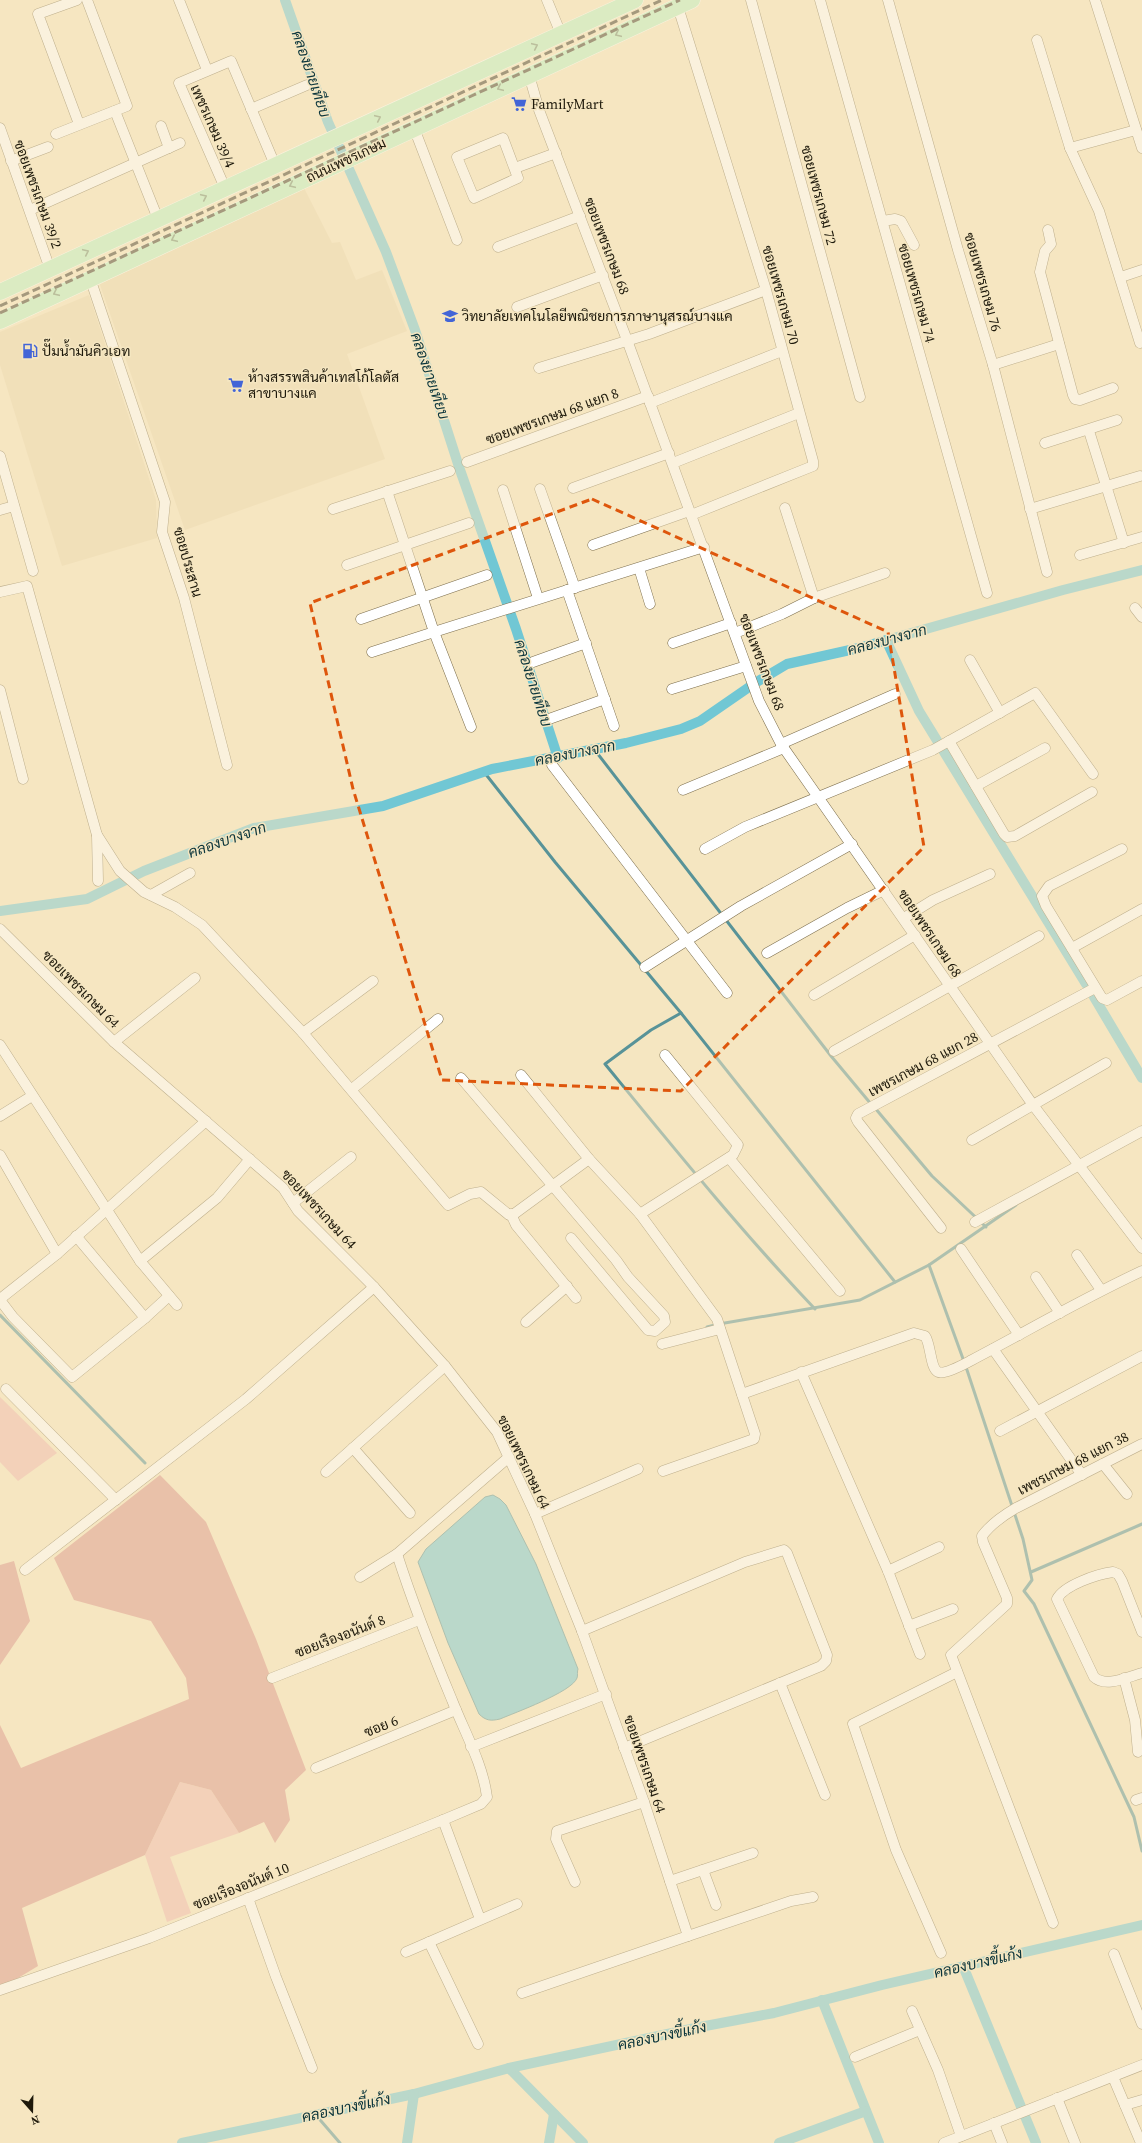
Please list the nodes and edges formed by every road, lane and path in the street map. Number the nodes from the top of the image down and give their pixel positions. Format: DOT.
graph roads {
  1 [pos="77,0"];
  2 [pos="87,0"];
  3 [pos="179,0"];
  4 [pos="547,0"];
  5 [pos="637,0"];
  6 [pos="751,0"];
  7 [pos="820,0"];
  8 [pos="888,0"];
  9 [pos="1095,0"];
  10 [pos="681,2"];
  11 [pos="646,20"];
  12 [pos="561,34"];
  13 [pos="1038,40"];
  14 [pos="207,70"];
  15 [pos="529,75"];
  16 [pos="307,85"];
  17 [pos="251,108"];
  18 [pos="115,111"];
  19 [pos="79,124"];
  20 [pos="161,126"];
  21 [pos="0,128"];
  22 [pos="414,128"];
  23 [pos="1136,130"];
  24 [pos="56,134"];
  25 [pos="180,143"];
  26 [pos="48,147"];
  27 [pos="169,148"];
  28 [pos="1070,148"];
  29 [pos="1142,148"];
  30 [pos="556,153"];
  31 [pos="11,161"];
  32 [pos="135,163"];
  33 [pos="275,165"];
  34 [pos="515,168"];
  35 [pos="225,188"];
  36 [pos="30,210"];
  37 [pos="580,216"];
  38 [pos="158,219"];
  39 [pos="882,221"];
  40 [pos="1048,230"];
  41 [pos="457,240"];
  42 [pos="914,245"];
  43 [pos="498,247"];
  44 [pos="50,269"];
  45 [pos="1142,270"];
  46 [pos="603,275"];
  47 [pos="1121,277"];
  48 [pos="90,278"];
  49 [pos="766,290"];
  50 [pos="0,292"];
  51 [pos="517,307"];
  52 [pos="0,320"];
  53 [pos="627,340"];
  54 [pos="1140,343"];
  55 [pos="1059,344"];
  56 [pos="782,351"];
  57 [pos="992,365"];
  58 [pos="540,368"];
  59 [pos="1114,388"];
  60 [pos="860,398"];
  61 [pos="649,399"];
  62 [pos="799,413"];
  63 [pos="1117,420"];
  64 [pos="1088,431"];
  65 [pos="1045,443"];
  66 [pos="669,453"];
  67 [pos="0,456"];
  68 [pos="466,462"];
  69 [pos="673,463"];
  70 [pos="450,471"];
  71 [pos="1140,476"];
  72 [pos="1105,485"];
  73 [pos="573,488"];
  74 [pos="540,489"];
  75 [pos="502,490"];
  76 [pos="387,491"];
  77 [pos="14,506"];
  78 [pos="785,508"];
  79 [pos="333,509"];
  80 [pos="1030,509"];
  81 [pos="0,510"];
  82 [pos="690,513"];
  83 [pos="469,523"];
  84 [pos="1142,537"];
  85 [pos="1124,543"];
  86 [pos="405,545"];
  87 [pos="593,545"];
  88 [pos="704,547"];
  89 [pos="1080,555"];
  90 [pos="347,565"];
  91 [pos="639,568"];
  92 [pos="33,571"];
  93 [pos="1048,572"];
  94 [pos="885,573"];
  95 [pos="487,575"];
  96 [pos="571,589"];
  97 [pos="0,592"];
  98 [pos="987,594"];
  99 [pos="422,598"];
  100 [pos="538,598"];
  101 [pos="814,598"];
  102 [pos="650,604"];
  103 [pos="1135,608"];
  104 [pos="1142,617"];
  105 [pos="361,619"];
  106 [pos="731,623"];
  107 [pos="434,632"];
  108 [pos="735,633"];
  109 [pos="586,643"];
  110 [pos="673,643"];
  111 [pos="372,652"];
  112 [pos="970,660"];
  113 [pos="533,662"];
  114 [pos="748,670"];
  115 [pos="672,689"];
  116 [pos="0,690"];
  117 [pos="895,694"];
  118 [pos="605,699"];
  119 [pos="1000,713"];
  120 [pos="549,719"];
  121 [pos="614,726"];
  122 [pos="471,727"];
  123 [pos="946,742"];
  124 [pos="783,746"];
  125 [pos="1045,748"];
  126 [pos="227,765"];
  127 [pos="552,765"];
  128 [pos="1093,774"];
  129 [pos="23,780"];
  130 [pos="976,786"];
  131 [pos="683,790"];
  132 [pos="1092,792"];
  133 [pos="818,796"];
  134 [pos="97,835"];
  135 [pos="852,844"];
  136 [pos="1122,848"];
  137 [pos="705,850"];
  138 [pos="190,873"];
  139 [pos="990,874"];
  140 [pos="98,881"];
  141 [pos="884,890"];
  142 [pos="147,893"];
  143 [pos="1142,909"];
  144 [pos="904,918"];
  145 [pos="0,929"];
  146 [pos="915,935"];
  147 [pos="1039,936"];
  148 [pos="686,940"];
  149 [pos="1072,948"];
  150 [pos="767,953"];
  151 [pos="646,967"];
  152 [pos="195,978"];
  153 [pos="373,981"];
  154 [pos="1142,981"];
  155 [pos="950,987"];
  156 [pos="1095,988"];
  157 [pos="727,993"];
  158 [pos="814,995"];
  159 [pos="438,1019"];
  160 [pos="304,1033"];
  161 [pos="114,1042"];
  162 [pos="991,1044"];
  163 [pos="0,1045"];
  164 [pos="834,1051"];
  165 [pos="665,1056"];
  166 [pos="1106,1063"];
  167 [pos="521,1074"];
  168 [pos="461,1078"];
  169 [pos="352,1089"];
  170 [pos="32,1096"];
  171 [pos="1033,1105"];
  172 [pos="0,1116"];
  173 [pos="206,1121"];
  174 [pos="1142,1131"];
  175 [pos="972,1140"];
  176 [pos="0,1154"];
  177 [pos="351,1157"];
  178 [pos="729,1158"];
  179 [pos="250,1159"];
  180 [pos="589,1159"];
  181 [pos="1078,1166"];
  182 [pos="552,1186"];
  183 [pos="293,1204"];
  184 [pos="106,1210"];
  185 [pos="511,1214"];
  186 [pos="640,1214"];
  187 [pos="975,1222"];
  188 [pos="941,1228"];
  189 [pos="76,1236"];
  190 [pos="571,1238"];
  191 [pos="1142,1248"];
  192 [pos="961,1249"];
  193 [pos="56,1254"];
  194 [pos="1077,1255"];
  195 [pos="140,1261"];
  196 [pos="1142,1271"];
  197 [pos="1036,1277"];
  198 [pos="566,1286"];
  199 [pos="374,1287"];
  200 [pos="1101,1290"];
  201 [pos="840,1291"];
  202 [pos="169,1296"];
  203 [pos="576,1298"];
  204 [pos="0,1300"];
  205 [pos="176,1305"];
  206 [pos="1060,1313"];
  207 [pos="145,1318"];
  208 [pos="526,1322"];
  209 [pos="719,1325"];
  210 [pos="1019,1335"];
  211 [pos="662,1344"];
  212 [pos="993,1349"];
  213 [pos="1142,1356"];
  214 [pos="445,1366"];
  215 [pos="801,1372"];
  216 [pos="6,1388"];
  217 [pos="742,1394"];
  218 [pos="1036,1412"];
  219 [pos="1000,1431"];
  220 [pos="1142,1444"];
  221 [pos="353,1448"];
  222 [pos="509,1457"];
  223 [pos="1103,1464"];
  224 [pos="638,1469"];
  225 [pos="664,1471"];
  226 [pos="326,1472"];
  227 [pos="1082,1475"];
  228 [pos="1127,1494"];
  229 [pos="116,1500"];
  230 [pos="410,1513"];
  231 [pos="535,1514"];
  232 [pos="939,1547"];
  233 [pos="397,1554"];
  234 [pos="25,1570"];
  235 [pos="888,1571"];
  236 [pos="360,1577"];
  237 [pos="953,1609"];
  238 [pos="419,1620"];
  239 [pos="910,1626"];
  240 [pos="582,1631"];
  241 [pos="1142,1632"];
  242 [pos="920,1654"];
  243 [pos="957,1672"];
  244 [pos="1142,1673"];
  245 [pos="272,1678"];
  246 [pos="1124,1678"];
  247 [pos="780,1683"];
  248 [pos="606,1694"];
  249 [pos="456,1710"];
  250 [pos="471,1748"];
  251 [pos="624,1748"];
  252 [pos="1138,1752"];
  253 [pos="316,1768"];
  254 [pos="825,1796"];
  255 [pos="644,1802"];
  256 [pos="443,1820"];
  257 [pos="753,1853"];
  258 [pos="703,1870"];
  259 [pos="670,1881"];
  260 [pos="575,1882"];
  261 [pos="813,1897"];
  262 [pos="248,1898"];
  263 [pos="517,1904"];
  264 [pos="716,1904"];
  265 [pos="480,1919"];
  266 [pos="1053,1923"];
  267 [pos="688,1936"];
  268 [pos="429,1942"];
  269 [pos="406,1952"];
  270 [pos="941,1953"];
  271 [pos="1114,1954"];
  272 [pos="0,1990"];
  273 [pos="522,1993"];
  274 [pos="912,2011"];
  275 [pos="1142,2024"];
  276 [pos="920,2030"];
  277 [pos="478,2044"];
  278 [pos="855,2057"];
  279 [pos="1142,2065"];
  280 [pos="312,2068"];
  281 [pos="1113,2077"];
  282 [pos="1057,2098"];
  283 [pos="1142,2100"];
  284 [pos="1125,2105"];
  285 [pos="994,2123"];
  286 [pos="961,2136"];
  287 [pos="944,2143"];
  288 [pos="1002,2143"];
  289 [pos="1075,2143"];
  290 [pos="1141,2143"];
  1 -- 19 [label="street"];
  2 -- 18 [label="street"];
  3 -- 14 [label="street"];
  4 -- 12 [label="street"];
  5 -- 11 [label="main road"];
  5 -- 12 [label="main road, ถนนเพชรเกษม"];
  6 -- 60 [label="street, ซอยเพชรเกษม 72"];
  7 -- 39 [label="street, ซอยเพชรเกษม 74"];
  8 -- 57 [label="street, ซอยเพชรเกษม 76"];
  9 -- 23 [label="street"];
  10 -- 11 [label="main road, ถนนเพชรเกษม"];
  10 -- 49 [label="street, ซอยเพชรเกษม 70"];
  11 -- 15 [label="main road, ถนนเพชรเกษม, one-way"];
  33 -- 12 [label="main road, ถนนเพชรเกษม, one-way"];
  13 -- 28 [label="street"];
  14 -- 17 [label="street"];
  14 -- 35 [label="street, เพชรเกษม 39/4"];
  15 -- 22 [label="main road, ถนนเพชรเกษม, one-way"];
  15 -- 30 [label="street, ซอยเพชรเกษม 68"];
  16 -- 17 [label="street"];
  17 -- 33 [label="street"];
  18 -- 19 [label="street"];
  18 -- 32 [label="street"];
  19 -- 24 [label="street"];
  20 -- 27 [label="street"];
  21 -- 31 [label="street, ซอยเพชรเกษม 39/2"];
  22 -- 41 [label="street"];
  22 -- 48 [label="main road, ถนนเพชรเกษม, one-way"];
  23 -- 28 [label="street"];
  23 -- 29 [label="street"];
  25 -- 27 [label="street"];
  26 -- 31 [label="street"];
  27 -- 32 [label="street"];
  28 -- 47 [label="street"];
  30 -- 34 [label="street"];
  30 -- 37 [label="street, ซอยเพชรเกษม 68"];
  31 -- 36 [label="street, ซอยเพชรเกษม 39/2"];
  32 -- 36 [label="street"];
  32 -- 38 [label="street"];
  33 -- 35 [label="main road, ถนนเพชรเกษม"];
  34 -- 34 [label="street"];
  38 -- 35 [label="main road, ถนนเพชรเกษม, one-way"];
  36 -- 44 [label="street, ซอยเพชรเกษม 39/2"];
  37 -- 43 [label="street"];
  37 -- 46 [label="street, ซอยเพชรเกษม 68"];
  44 -- 38 [label="main road, ถนนเพชรเกษม, one-way"];
  39 -- 42 [label="street"];
  39 -- 98 [label="street, ซอยเพชรเกษม 74"];
  40 -- 55 [label="street"];
  44 -- 50 [label="main road, ถนนเพชรเกษม"];
  45 -- 47 [label="street"];
  46 -- 51 [label="street"];
  46 -- 53 [label="street, ซอยเพชรเกษม 68"];
  47 -- 54 [label="street"];
  48 -- 52 [label="main road, ถนนเพชรเกษม, one-way"];
  48 -- 126 [label="street, ซอยประสาน"];
  49 -- 53 [label="street"];
  49 -- 56 [label="street, ซอยเพชรเกษม 70"];
  53 -- 58 [label="street"];
  53 -- 61 [label="street, ซอยเพชรเกษม 68"];
  55 -- 57 [label="street"];
  55 -- 59 [label="street"];
  56 -- 61 [label="street, ซอยเพชรเกษม 68 แยก 8"];
  56 -- 62 [label="street, ซอยเพชรเกษม 70"];
  57 -- 80 [label="street, ซอยเพชรเกษม 76"];
  61 -- 66 [label="street, ซอยเพชรเกษม 68"];
  61 -- 68 [label="street, ซอยเพชรเกษม 68 แยก 8"];
  62 -- 69 [label="street"];
  62 -- 82 [label="street, ซอยเพชรเกษม 70"];
  63 -- 64 [label="street"];
  64 -- 65 [label="street"];
  64 -- 72 [label="street"];
  66 -- 69 [label="street, ซอยเพชรเกษม 68"];
  66 -- 73 [label="street"];
  67 -- 77 [label="street"];
  69 -- 82 [label="street, ซอยเพชรเกษม 68"];
  70 -- 76 [label="street"];
  71 -- 72 [label="street"];
  72 -- 80 [label="street"];
  72 -- 85 [label="street"];
  74 -- 96 [label="street"];
  75 -- 100 [label="street"];
  76 -- 79 [label="street"];
  76 -- 86 [label="street"];
  77 -- 81 [label="street"];
  77 -- 92 [label="street"];
  78 -- 101 [label="street"];
  80 -- 93 [label="street, ซอยเพชรเกษม 76"];
  82 -- 87 [label="street"];
  82 -- 88 [label="street, ซอยเพชรเกษม 68"];
  83 -- 86 [label="street"];
  84 -- 85 [label="street"];
  85 -- 89 [label="street"];
  86 -- 90 [label="street"];
  86 -- 99 [label="street"];
  88 -- 91 [label="street"];
  88 -- 106 [label="street, ซอยเพชรเกษม 68"];
  91 -- 96 [label="street"];
  91 -- 102 [label="street"];
  94 -- 101 [label="street"];
  95 -- 99 [label="street"];
  96 -- 100 [label="street"];
  96 -- 109 [label="street"];
  97 -- 134 [label="street"];
  99 -- 105 [label="street"];
  99 -- 107 [label="street"];
  100 -- 107 [label="street"];
  101 -- 108 [label="street"];
  103 -- 104 [label="street"];
  106 -- 108 [label="street, ซอยเพชรเกษม 68"];
  106 -- 110 [label="street"];
  107 -- 111 [label="street"];
  107 -- 122 [label="street"];
  108 -- 114 [label="street, ซอยเพชรเกษม 68"];
  109 -- 113 [label="street"];
  109 -- 118 [label="street"];
  112 -- 119 [label="street"];
  114 -- 115 [label="street"];
  114 -- 124 [label="street, ซอยเพชรเกษม 68"];
  116 -- 129 [label="street"];
  117 -- 124 [label="street"];
  118 -- 120 [label="street"];
  118 -- 121 [label="street"];
  119 -- 123 [label="street"];
  119 -- 128 [label="street"];
  123 -- 130 [label="street"];
  123 -- 133 [label="street"];
  124 -- 131 [label="street"];
  124 -- 133 [label="street, ซอยเพชรเกษม 68"];
  125 -- 130 [label="street"];
  127 -- 148 [label="street"];
  130 -- 132 [label="street"];
  133 -- 135 [label="street, ซอยเพชรเกษม 68"];
  133 -- 137 [label="street"];
  134 -- 140 [label="street"];
  134 -- 142 [label="street"];
  135 -- 141 [label="street, ซอยเพชรเกษม 68"];
  135 -- 148 [label="street"];
  136 -- 149 [label="street"];
  138 -- 142 [label="street"];
  139 -- 144 [label="street"];
  141 -- 144 [label="street, ซอยเพชรเกษม 68"];
  141 -- 150 [label="street"];
  142 -- 160 [label="street"];
  143 -- 149 [label="street"];
  144 -- 146 [label="street, ซอยเพชรเกษม 68"];
  145 -- 161 [label="street, ซอยเพชรเกษม 64"];
  146 -- 155 [label="street, ซอยเพชรเกษม 68"];
  146 -- 158 [label="street"];
  147 -- 155 [label="street"];
  148 -- 151 [label="street"];
  148 -- 157 [label="street"];
  149 -- 156 [label="street"];
  152 -- 161 [label="street"];
  153 -- 160 [label="street"];
  154 -- 156 [label="street"];
  155 -- 162 [label="street, ซอยเพชรเกษม 68"];
  155 -- 164 [label="street"];
  156 -- 162 [label="street, เพชรเกษม 68 แยก 28"];
  159 -- 169 [label="street"];
  160 -- 169 [label="street"];
  161 -- 173 [label="street, ซอยเพชรเกษม 64"];
  162 -- 171 [label="street, ซอยเพชรเกษม 68"];
  162 -- 188 [label="street, เพชรเกษม 68 แยก 28"];
  163 -- 170 [label="street"];
  165 -- 178 [label="street"];
  166 -- 171 [label="street"];
  167 -- 180 [label="street"];
  168 -- 182 [label="street"];
  169 -- 185 [label="street"];
  170 -- 172 [label="street"];
  170 -- 184 [label="street"];
  171 -- 175 [label="street"];
  171 -- 181 [label="street, ซอยเพชรเกษม 68"];
  173 -- 179 [label="street, ซอยเพชรเกษม 64"];
  173 -- 184 [label="street"];
  174 -- 181 [label="street"];
  176 -- 193 [label="street"];
  177 -- 183 [label="street"];
  178 -- 186 [label="street"];
  178 -- 201 [label="street"];
  179 -- 183 [label="street, ซอยเพชรเกษม 64"];
  179 -- 195 [label="street"];
  180 -- 182 [label="street"];
  180 -- 186 [label="street"];
  181 -- 187 [label="street"];
  181 -- 191 [label="street, ซอยเพชรเกษม 68"];
  182 -- 185 [label="street"];
  182 -- 190 [label="street"];
  183 -- 199 [label="street, ซอยเพชรเกษม 64"];
  184 -- 189 [label="street"];
  184 -- 195 [label="street"];
  185 -- 198 [label="street"];
  186 -- 209 [label="street"];
  189 -- 193 [label="street"];
  189 -- 207 [label="street"];
  192 -- 210 [label="street"];
  193 -- 204 [label="street"];
  194 -- 200 [label="street"];
  195 -- 202 [label="street"];
  196 -- 200 [label="street"];
  197 -- 206 [label="street"];
  198 -- 203 [label="street"];
  198 -- 208 [label="street"];
  199 -- 214 [label="street, ซอยเพชรเกษม 64"];
  199 -- 229 [label="street"];
  200 -- 206 [label="street"];
  202 -- 205 [label="street"];
  202 -- 207 [label="street"];
  204 -- 207 [label="street"];
  206 -- 210 [label="street"];
  209 -- 211 [label="street"];
  209 -- 217 [label="street"];
  210 -- 212 [label="street"];
  212 -- 215 [label="street"];
  212 -- 218 [label="street"];
  213 -- 218 [label="street"];
  214 -- 221 [label="street"];
  214 -- 222 [label="street, ซอยเพชรเกษม 64"];
  215 -- 217 [label="street"];
  215 -- 235 [label="street"];
  216 -- 229 [label="street"];
  217 -- 225 [label="street"];
  218 -- 219 [label="street"];
  218 -- 227 [label="street"];
  220 -- 223 [label="street, เพชรเกษม 68 แยก 38"];
  221 -- 226 [label="street"];
  221 -- 230 [label="street"];
  222 -- 231 [label="street, ซอยเพชรเกษม 64"];
  222 -- 233 [label="street"];
  223 -- 227 [label="street, เพชรเกษม 68 แยก 38"];
  223 -- 228 [label="street"];
  224 -- 231 [label="street"];
  227 -- 243 [label="street, เพชรเกษม 68 แยก 38"];
  229 -- 234 [label="street"];
  231 -- 240 [label="street, ซอยเพชรเกษม 64"];
  232 -- 235 [label="street"];
  233 -- 236 [label="street"];
  233 -- 238 [label="street"];
  235 -- 239 [label="street"];
  237 -- 239 [label="street"];
  238 -- 245 [label="street, ซอยเรืองอนันต์ 8"];
  238 -- 249 [label="street"];
  239 -- 242 [label="street"];
  240 -- 247 [label="street"];
  240 -- 248 [label="street, ซอยเพชรเกษม 64"];
  241 -- 246 [label="street"];
  243 -- 266 [label="street"];
  243 -- 270 [label="street"];
  244 -- 246 [label="street"];
  246 -- 252 [label="street"];
  247 -- 251 [label="street"];
  247 -- 254 [label="street"];
  248 -- 250 [label="street"];
  248 -- 251 [label="street, ซอยเพชรเกษม 64"];
  249 -- 250 [label="street"];
  249 -- 253 [label="street, ซอย 6"];
  250 -- 256 [label="street, ซอยเรืองอนันต์ 10"];
  251 -- 255 [label="street, ซอยเพชรเกษม 64"];
  255 -- 259 [label="street, ซอยเพชรเกษม 64"];
  255 -- 260 [label="street"];
  256 -- 262 [label="street, ซอยเรืองอนันต์ 10"];
  256 -- 265 [label="street"];
  257 -- 258 [label="street"];
  258 -- 259 [label="street"];
  258 -- 264 [label="street"];
  259 -- 267 [label="street, ซอยเพชรเกษม 64"];
  261 -- 267 [label="street"];
  262 -- 272 [label="street, ซอยเรืองอนันต์ 10"];
  262 -- 280 [label="street"];
  263 -- 265 [label="street"];
  265 -- 268 [label="street"];
  267 -- 273 [label="street"];
  268 -- 269 [label="street"];
  268 -- 277 [label="street"];
  271 -- 275 [label="street"];
  274 -- 276 [label="street"];
  276 -- 278 [label="street"];
  276 -- 286 [label="street"];
  279 -- 281 [label="street"];
  281 -- 282 [label="street"];
  281 -- 284 [label="street"];
  282 -- 285 [label="street"];
  282 -- 289 [label="street"];
  283 -- 284 [label="street"];
  284 -- 290 [label="street"];
  285 -- 286 [label="street"];
  285 -- 288 [label="street"];
  286 -- 287 [label="street"];
}
